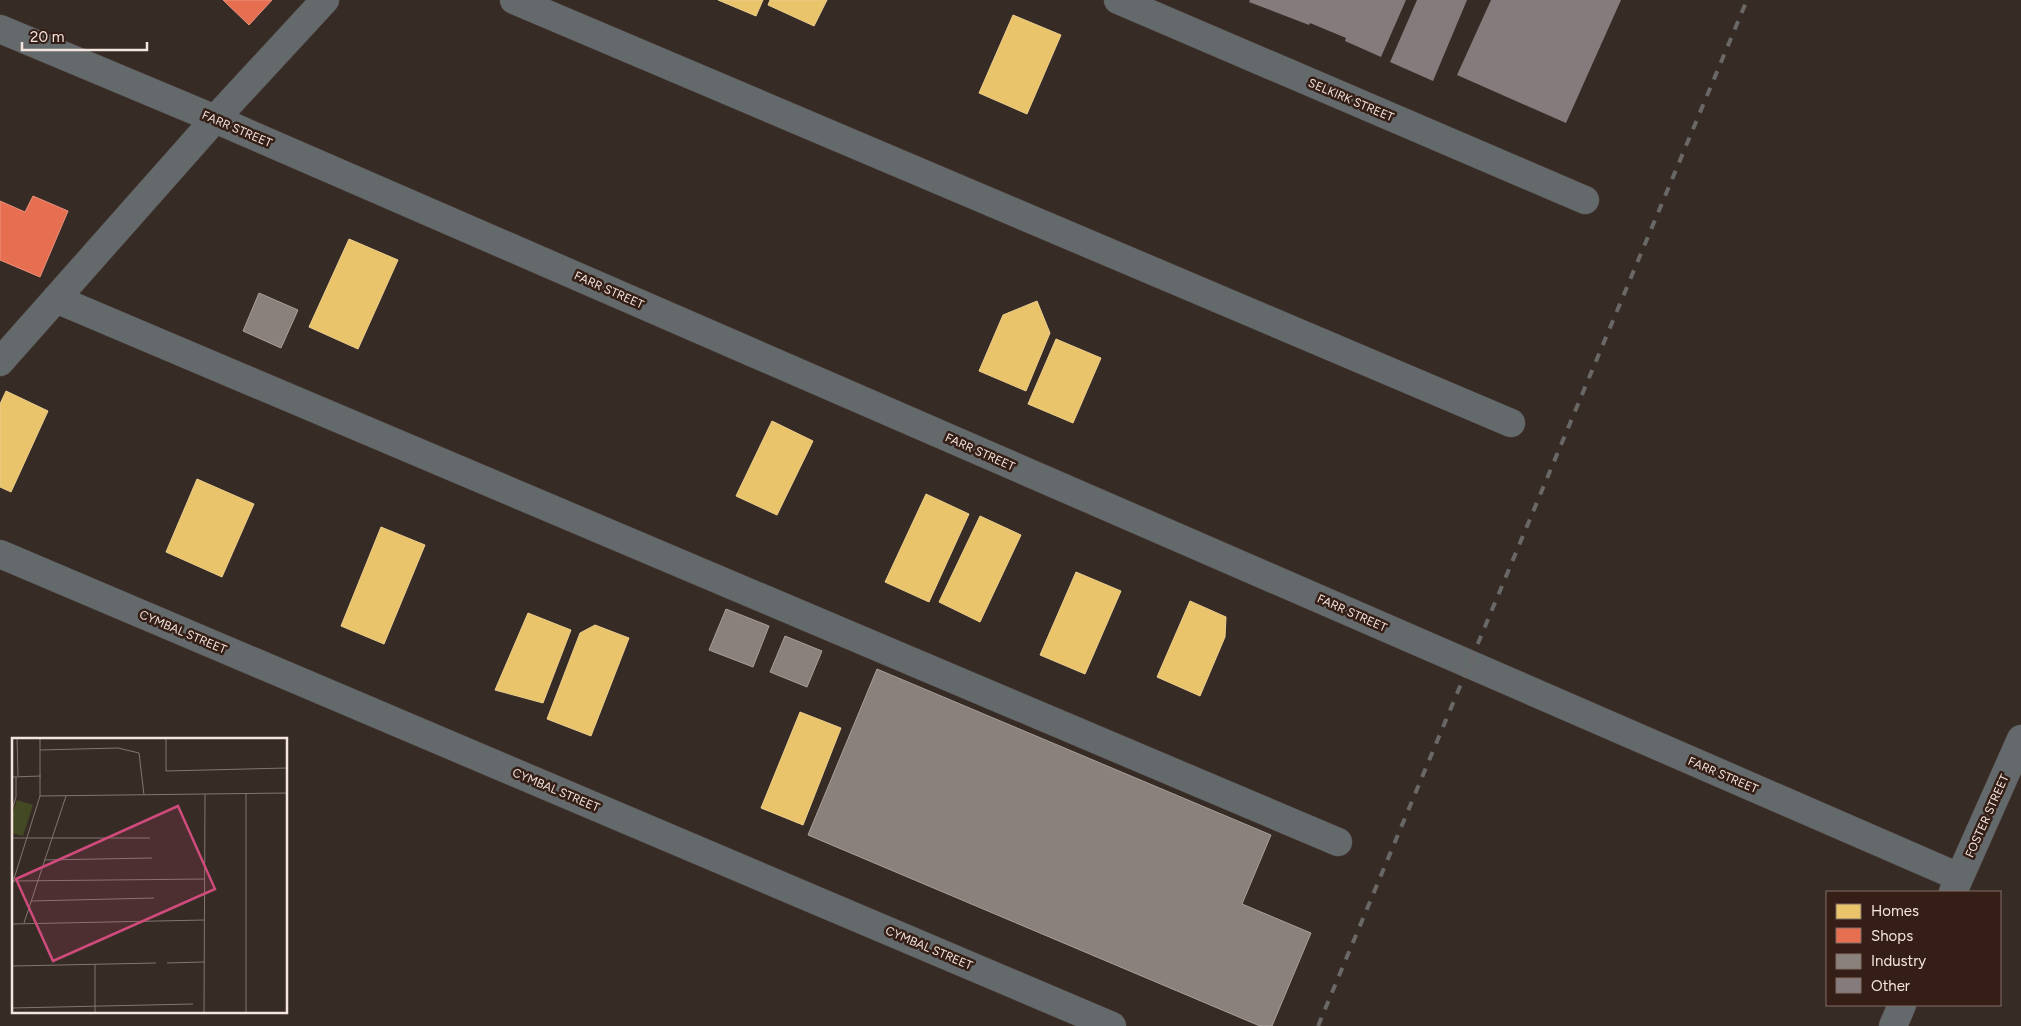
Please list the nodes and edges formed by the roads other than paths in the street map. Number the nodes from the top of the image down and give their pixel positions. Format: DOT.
graph roads {
  1 [pos="325,0"];
  2 [pos="514,0"];
  3 [pos="1118,0"];
  4 [pos="0,29"];
  5 [pos="215,119"];
  6 [pos="1585,200"];
  7 [pos="56,299"];
  8 [pos="0,362"];
  9 [pos="1511,423"];
  10 [pos="0,554"];
  11 [pos="2021,739"];
  12 [pos="1338,842"];
  13 [pos="1956,885"];
  14 [pos="1902,1006"];
  15 [pos="1112,1026"];
  16 [pos="1893,1026"];
  1 -- 5 [label="street"];
  2 -- 9 [label="street"];
  3 -- 6 [label="street, SELKIRK STREET"];
  4 -- 5 [label="street, FARR STREET"];
  5 -- 7 [label="street"];
  5 -- 13 [label="street, FARR STREET"];
  7 -- 8 [label="street"];
  7 -- 12 [label="street"];
  10 -- 15 [label="street, CYMBAL STREET"];
  11 -- 13 [label="street, FOSTER STREET"];
  14 -- 16 [label="street"];
}
